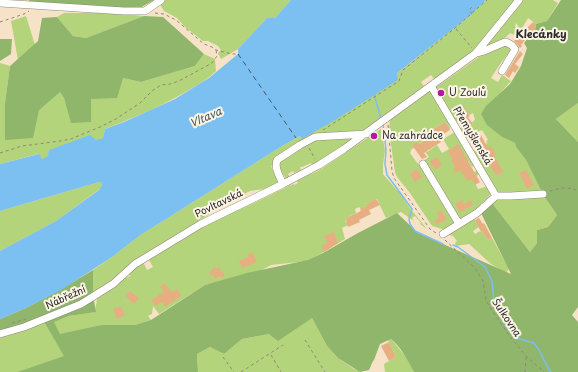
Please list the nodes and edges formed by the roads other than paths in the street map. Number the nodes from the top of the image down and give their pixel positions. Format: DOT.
graph roads {
  1 [pos="161,0"];
  2 [pos="519,0"];
  3 [pos="523,0"];
  4 [pos="0,3"];
  5 [pos="476,53"];
  6 [pos="502,71"];
  7 [pos="431,86"];
  8 [pos="366,134"];
  9 [pos="423,164"];
  10 [pos="283,184"];
  11 [pos="543,194"];
  12 [pos="496,196"];
  13 [pos="459,224"];
  14 [pos="443,234"];
  15 [pos="131,267"];
  16 [pos="0,334"];
  1 -- 4 [label="street"];
  2 -- 3 [label="street"];
  2 -- 5 [label="street"];
  5 -- 6 [label="street"];
  5 -- 7 [label="street"];
  7 -- 8 [label="street, Povltavská"];
  7 -- 12 [label="street, Přemyšlenská"];
  8 -- 10 [label="street, Povltavská"];
  8 -- 10 [label="street"];
  9 -- 13 [label="street"];
  10 -- 15 [label="street, Povltavská"];
  11 -- 12 [label="street"];
  12 -- 13 [label="street"];
  13 -- 14 [label="street"];
  15 -- 16 [label="street, Nábřežní"];
}
